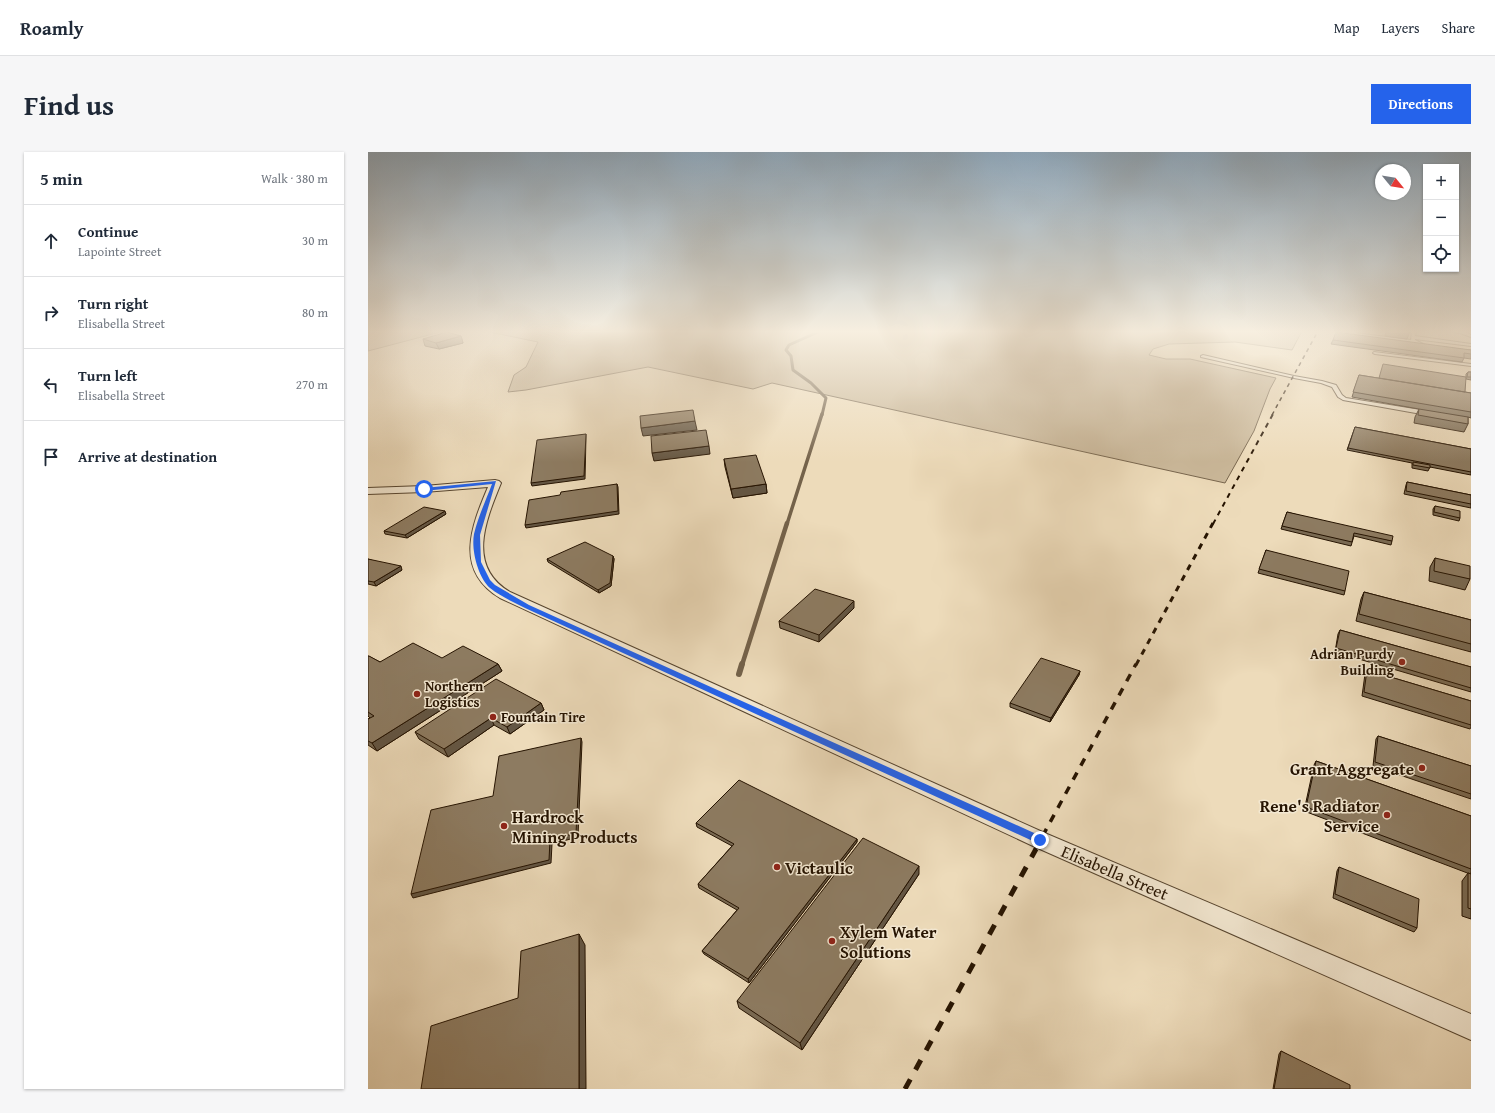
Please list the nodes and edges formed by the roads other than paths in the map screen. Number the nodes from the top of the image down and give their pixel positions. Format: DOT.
graph roads {
  1 [pos="1288,375"];
  2 [pos="1434,414"];
  3 [pos="368,491"];
  4 [pos="1471,1027"];
  1 -- 2 [label="lane"];
  3 -- 4 [label="street, Elisabella Street"];
}
